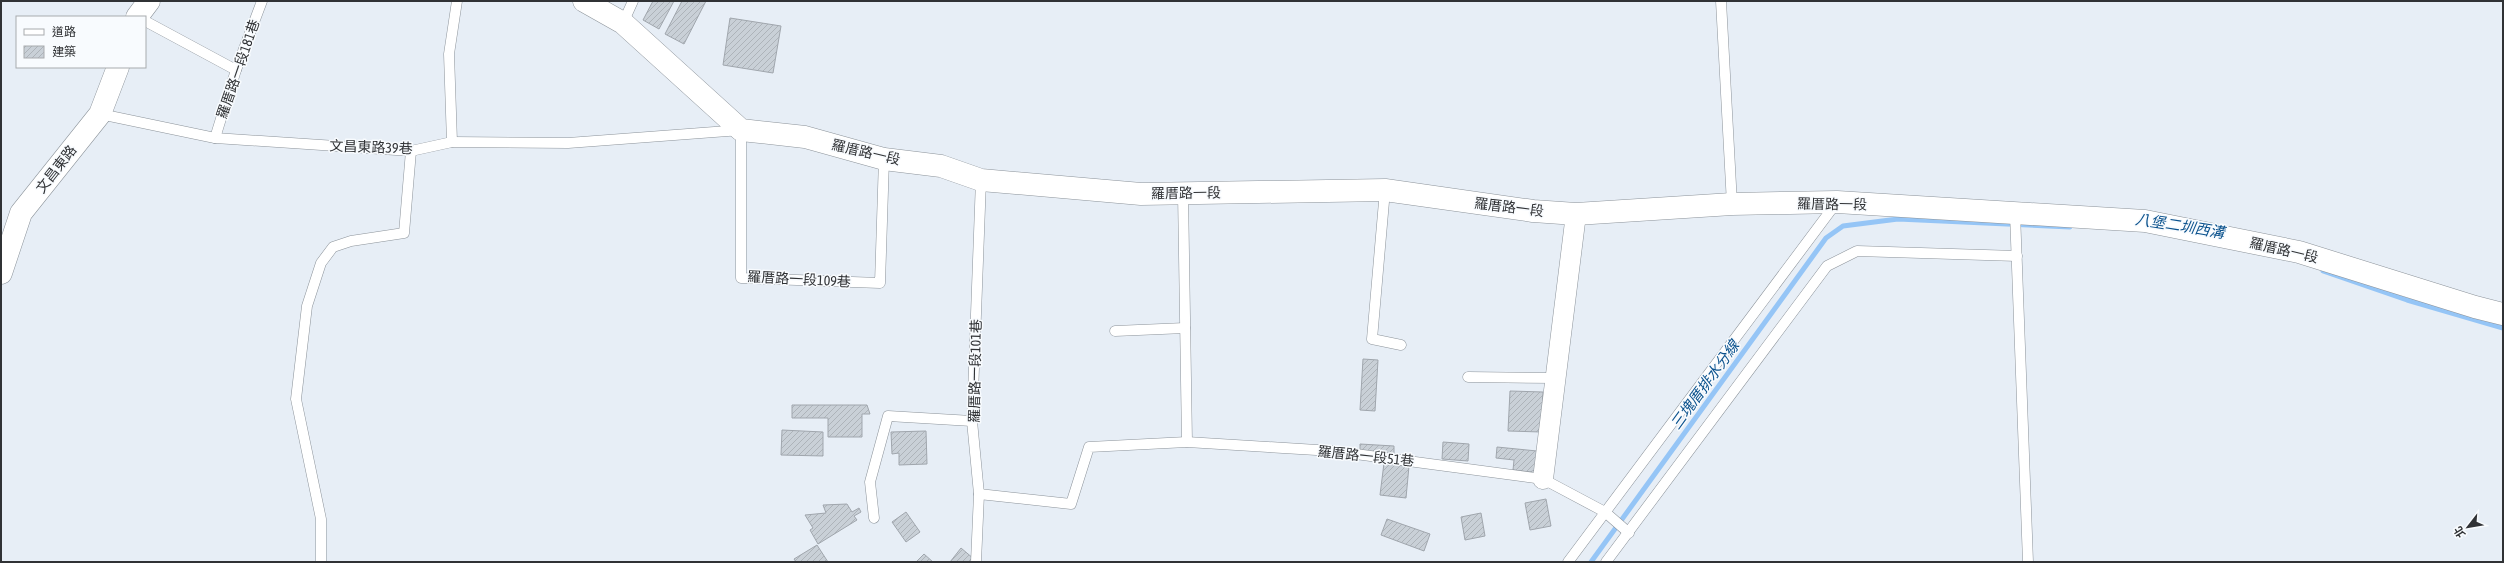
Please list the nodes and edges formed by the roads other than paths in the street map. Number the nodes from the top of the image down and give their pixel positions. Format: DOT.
graph roads {
  1 [pos="150,1"];
  2 [pos="262,1"];
  3 [pos="457,1"];
  4 [pos="584,1"];
  5 [pos="633,1"];
  6 [pos="1721,1"];
  7 [pos="138,16"];
  8 [pos="146,22"];
  9 [pos="623,23"];
  10 [pos="118,68"];
  11 [pos="236,70"];
  12 [pos="100,114"];
  13 [pos="741,130"];
  14 [pos="215,138"];
  15 [pos="452,142"];
  16 [pos="411,151"];
  17 [pos="884,159"];
  18 [pos="981,180"];
  19 [pos="1385,190"];
  20 [pos="1183,193"];
  21 [pos="1837,202"];
  22 [pos="1732,204"];
  23 [pos="2016,213"];
  24 [pos="1576,214"];
  25 [pos="2017,256"];
  26 [pos="1,273"];
  27 [pos="2503,314"];
  28 [pos="1185,328"];
  29 [pos="1115,331"];
  30 [pos="1401,345"];
  31 [pos="1468,377"];
  32 [pos="1556,378"];
  33 [pos="972,422"];
  34 [pos="1187,442"];
  35 [pos="1544,479"];
  36 [pos="979,494"];
  37 [pos="1608,515"];
  38 [pos="874,518"];
  39 [pos="1627,531"];
  40 [pos="321,562"];
  41 [pos="976,562"];
  42 [pos="1568,562"];
  43 [pos="1606,562"];
  44 [pos="2028,562"];
  1 -- 7 [label="street"];
  2 -- 11 [label="lane, 羅厝路一段181巷"];
  3 -- 15 [label="lane"];
  4 -- 9 [label="street"];
  5 -- 9 [label="lane"];
  6 -- 22 [label="lane"];
  8 -- 11 [label="lane"];
  9 -- 13 [label="street"];
  10 -- 12 [label="street, 文昌東路"];
  11 -- 14 [label="lane, 羅厝路一段181巷"];
  12 -- 14 [label="lane, 文昌東路39巷"];
  12 -- 26 [label="street, 文昌東路"];
  13 -- 15 [label="lane, 文昌東路39巷"];
  13 -- 17 [label="street, 羅厝路一段"];
  13 -- 17 [label="lane, 羅厝路一段109巷"];
  14 -- 16 [label="lane, 文昌東路39巷"];
  15 -- 16 [label="lane, 文昌東路39巷"];
  16 -- 40 [label="lane"];
  17 -- 18 [label="street, 羅厝路一段"];
  18 -- 20 [label="street, 羅厝路一段"];
  18 -- 33 [label="lane, 羅厝路一段101巷"];
  19 -- 20 [label="street, 羅厝路一段"];
  19 -- 24 [label="street, 羅厝路一段"];
  19 -- 30 [label="lane"];
  20 -- 28 [label="lane"];
  21 -- 22 [label="street, 羅厝路一段"];
  21 -- 23 [label="street, 羅厝路一段"];
  21 -- 37 [label="lane"];
  22 -- 24 [label="street, 羅厝路一段"];
  23 -- 25 [label="lane"];
  23 -- 27 [label="street, 羅厝路一段"];
  24 -- 32 [label="street"];
  25 -- 39 [label="lane"];
  25 -- 44 [label="lane"];
  28 -- 29 [label="lane"];
  28 -- 34 [label="lane"];
  31 -- 32 [label="lane"];
  32 -- 35 [label="street"];
  33 -- 36 [label="lane, 羅厝路一段101巷"];
  33 -- 38 [label="lane"];
  34 -- 35 [label="lane, 羅厝路一段51巷"];
  34 -- 36 [label="lane, 羅厝路一段51巷"];
  35 -- 37 [label="lane, 羅厝路一段51巷"];
  36 -- 41 [label="lane, 羅厝路一段101巷"];
  37 -- 39 [label="lane, 羅厝路一段51巷"];
  37 -- 42 [label="lane"];
  39 -- 43 [label="lane"];
}
